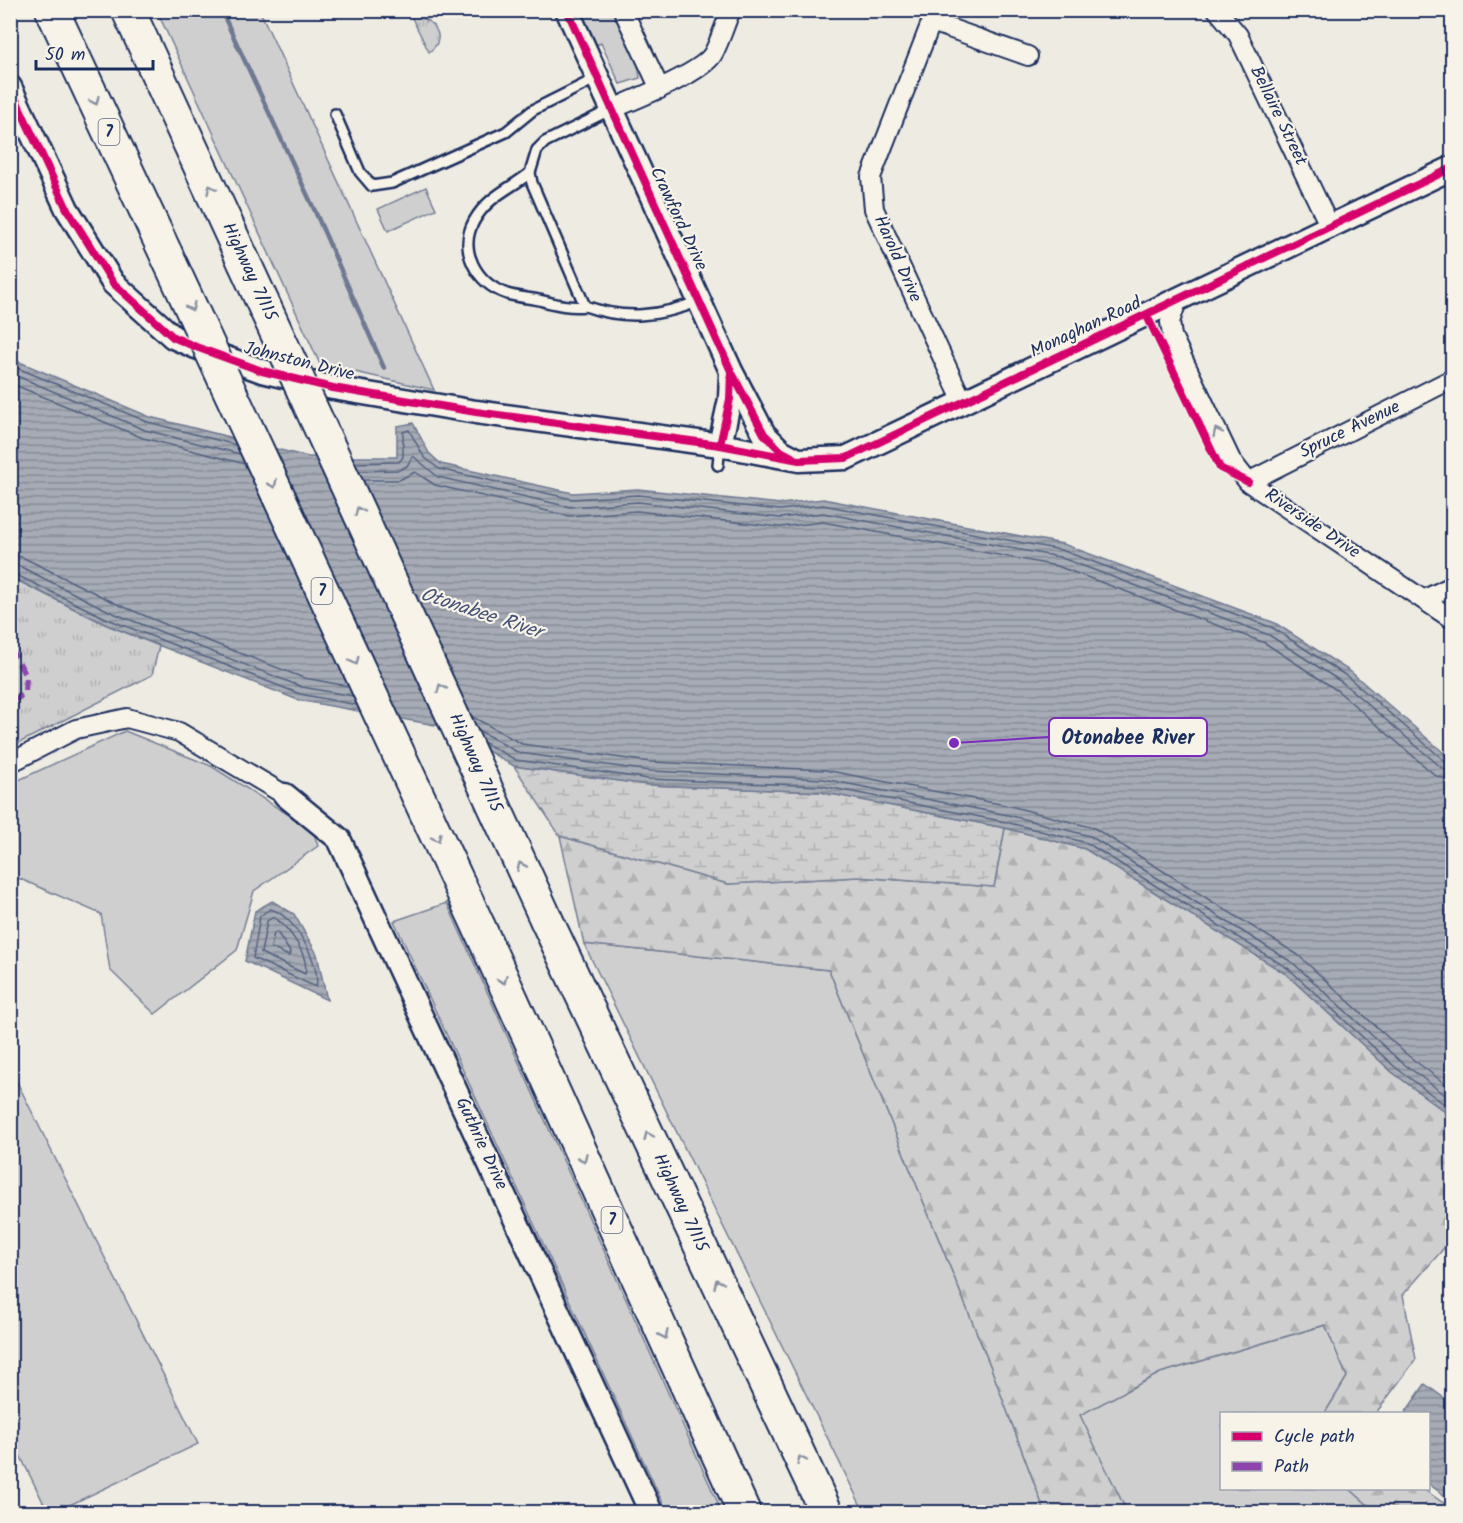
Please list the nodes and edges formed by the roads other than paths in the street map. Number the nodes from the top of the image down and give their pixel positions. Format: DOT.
graph roads {
  1 [pos="52,10"];
  2 [pos="128,10"];
  3 [pos="567,10"];
  4 [pos="623,10"];
  5 [pos="730,10"];
  6 [pos="1217,10"];
  7 [pos="934,16"];
  8 [pos="1028,56"];
  9 [pos="597,78"];
  10 [pos="10,87"];
  11 [pos="660,88"];
  12 [pos="610,110"];
  13 [pos="335,114"];
  14 [pos="1452,168"];
  15 [pos="530,173"];
  16 [pos="1330,227"];
  17 [pos="699,301"];
  18 [pos="1177,301"];
  19 [pos="585,306"];
  20 [pos="731,371"];
  21 [pos="1452,379"];
  22 [pos="963,402"];
  23 [pos="719,455"];
  24 [pos="799,460"];
  25 [pos="1248,482"];
  26 [pos="1452,586"];
  27 [pos="1425,599"];
  28 [pos="1452,619"];
  29 [pos="10,763"];
  30 [pos="285,795"];
  31 [pos="651,1512"];
  32 [pos="744,1512"];
  33 [pos="826,1512"];
  1 -- 32 [label="highway, 7, one-way, bridge"];
  33 -- 2 [label="highway, Highway 7/115, one-way, bridge"];
  3 -- 9 [label="street, Crawford Drive"];
  4 -- 11 [label="street"];
  5 -- 11 [label="street"];
  6 -- 16 [label="street, Bellaire Street"];
  7 -- 8 [label="street"];
  7 -- 22 [label="street, Harold Drive"];
  9 -- 12 [label="street, Crawford Drive"];
  9 -- 13 [label="lane"];
  10 -- 23 [label="street, Johnston Drive"];
  11 -- 12 [label="street"];
  12 -- 15 [label="lane"];
  12 -- 17 [label="street, Crawford Drive"];
  14 -- 16 [label="street, Monaghan Road"];
  15 -- 19 [label="lane"];
  15 -- 19 [label="lane"];
  16 -- 18 [label="street, Monaghan Road"];
  17 -- 19 [label="lane"];
  17 -- 20 [label="street, Crawford Drive"];
  18 -- 22 [label="street, Monaghan Road"];
  25 -- 18 [label="street, Riverside Drive, one-way"];
  20 -- 23 [label="street, Crawford Drive"];
  20 -- 24 [label="street"];
  21 -- 25 [label="street, Spruce Avenue"];
  22 -- 24 [label="street, Monaghan Road"];
  23 -- 24 [label="street, Monaghan Road"];
  25 -- 27 [label="street, Riverside Drive"];
  26 -- 27 [label="street"];
  27 -- 28 [label="street, Riverside Drive"];
  29 -- 30 [label="street"];
  30 -- 31 [label="street, Guthrie Drive"];
}
